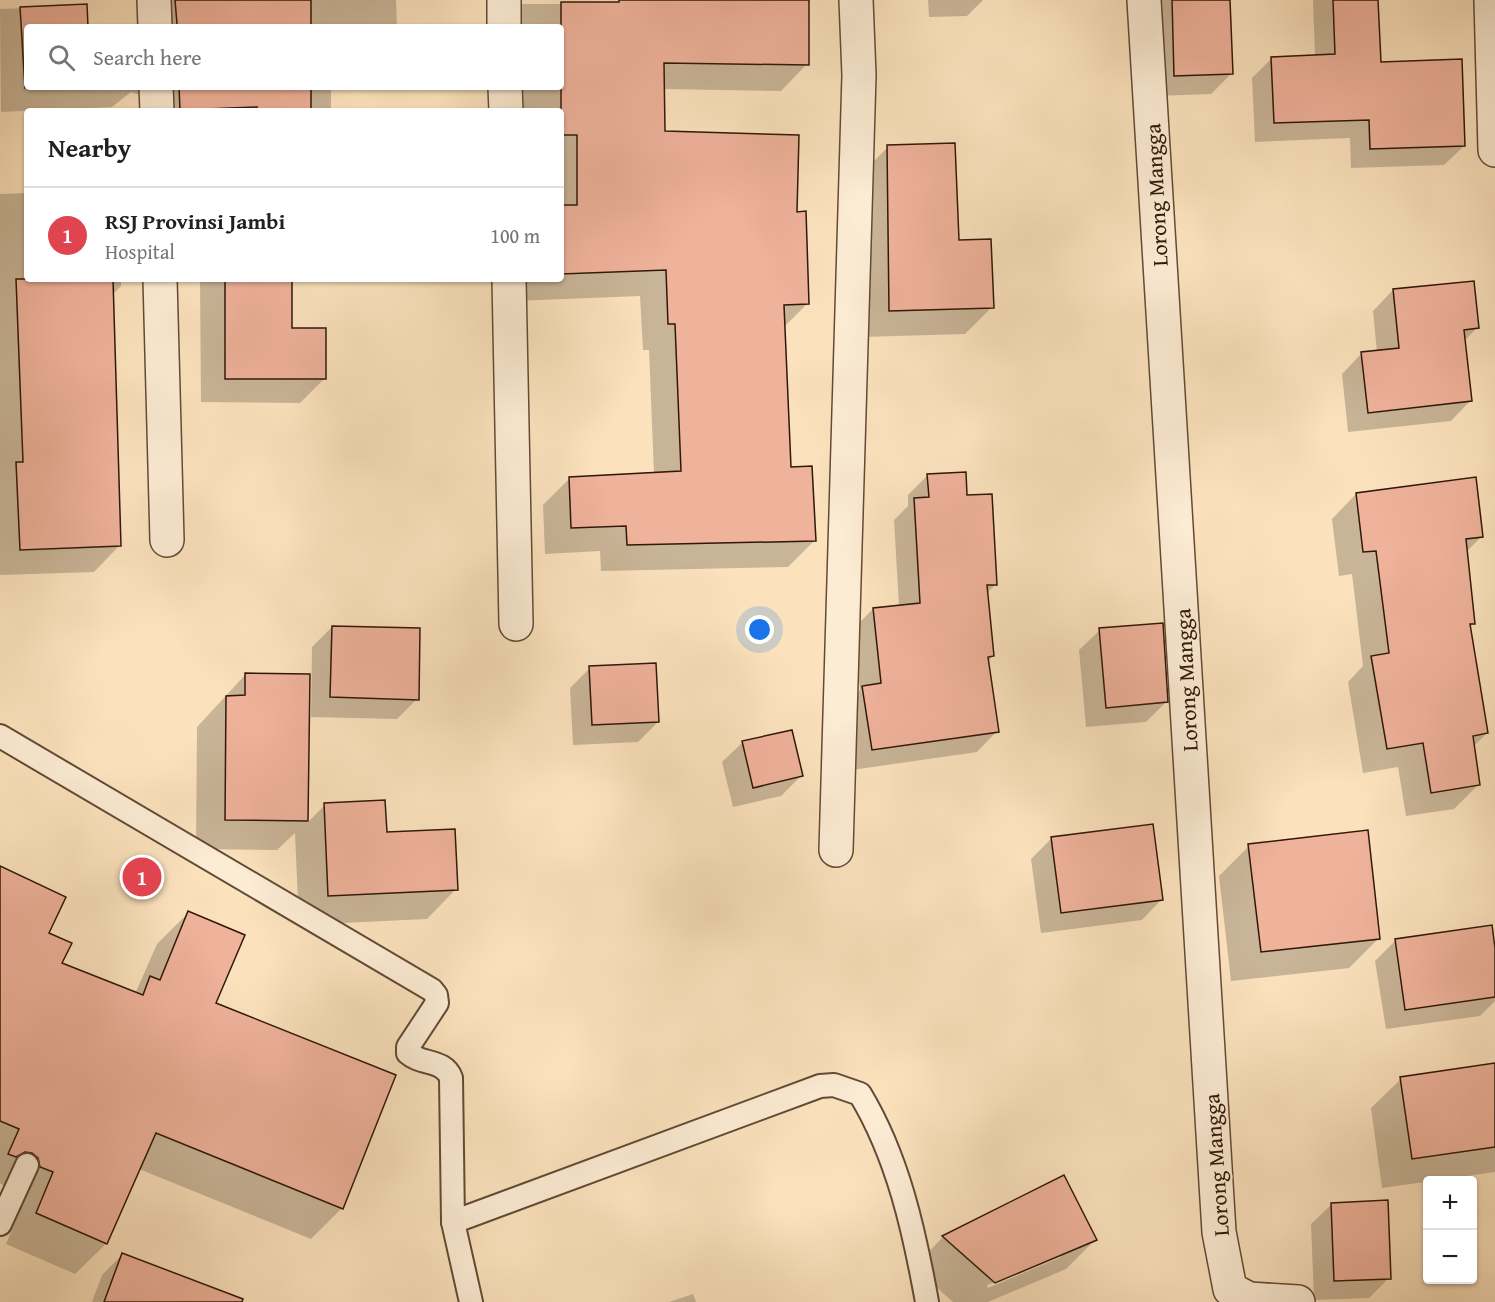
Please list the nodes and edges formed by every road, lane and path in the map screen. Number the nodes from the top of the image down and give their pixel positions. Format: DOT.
graph roads {
  1 [pos="154,0"];
  2 [pos="504,0"];
  3 [pos="856,0"];
  4 [pos="1144,0"];
  5 [pos="1491,0"];
  6 [pos="155,24"];
  7 [pos="504,24"];
  8 [pos="156,90"];
  9 [pos="506,90"];
  10 [pos="157,108"];
  11 [pos="506,108"];
  12 [pos="1495,150"];
  13 [pos="160,282"];
  14 [pos="509,282"];
  15 [pos="167,540"];
  16 [pos="516,624"];
  17 [pos="0,736"];
  18 [pos="836,850"];
  19 [pos="27,1165"];
  20 [pos="453,1222"];
  21 [pos="0,1224"];
  22 [pos="471,1302"];
  23 [pos="927,1302"];
  24 [pos="1298,1302"];
  1 -- 6 [label="street"];
  2 -- 7 [label="street"];
  3 -- 18 [label="street"];
  4 -- 24 [label="street, Lorong Mangga"];
  5 -- 12 [label="street"];
  8 -- 10 [label="street"];
  9 -- 11 [label="street"];
  13 -- 15 [label="street"];
  14 -- 16 [label="street"];
  17 -- 20 [label="lane"];
  19 -- 21 [label="lane"];
  20 -- 22 [label="lane"];
  20 -- 23 [label="lane"];
}
